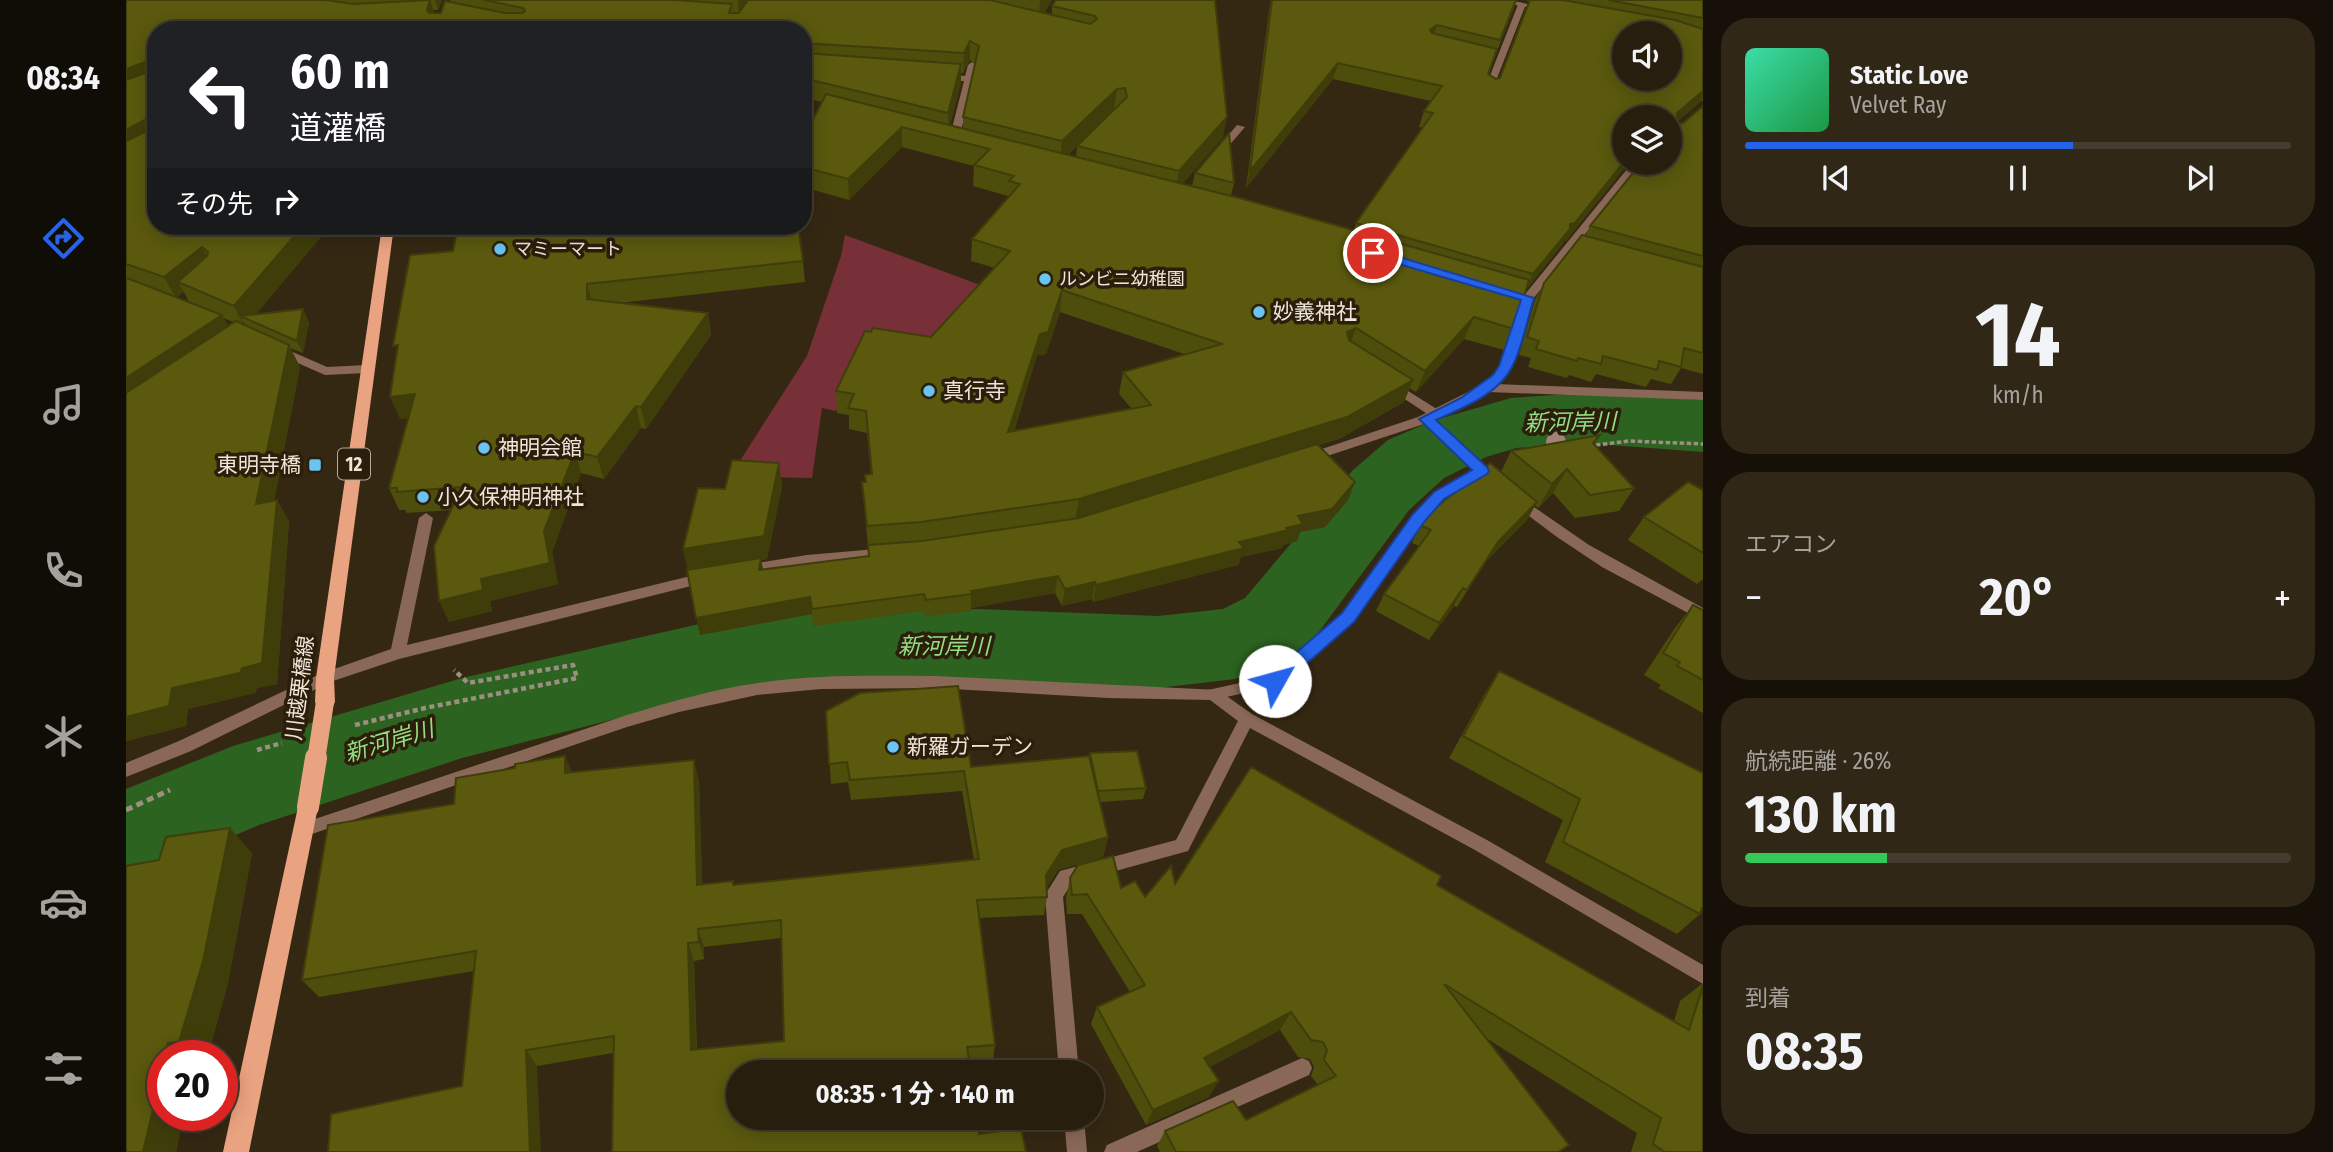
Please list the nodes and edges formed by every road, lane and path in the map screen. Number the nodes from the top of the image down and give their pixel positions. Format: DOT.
graph roads {
  1 [pos="1495,0"];
  2 [pos="1522,4"];
  3 [pos="1559,11"];
  4 [pos="1489,60"];
  5 [pos="1500,62"];
  6 [pos="972,65"];
  7 [pos="928,76"];
  8 [pos="969,79"];
  9 [pos="1488,91"];
  10 [pos="1240,127"];
  11 [pos="941,137"];
  12 [pos="954,141"];
  13 [pos="966,144"];
  14 [pos="1214,158"];
  15 [pos="1627,175"];
  16 [pos="387,235"];
  17 [pos="1568,244"];
  18 [pos="1582,248"];
  19 [pos="1515,294"];
  20 [pos="1528,298"];
  21 [pos="268,345"];
  22 [pos="366,369"];
  23 [pos="1381,378"];
  24 [pos="1486,388"];
  25 [pos="1703,396"];
  26 [pos="1431,416"];
  27 [pos="1703,444"];
  28 [pos="1584,447"];
  29 [pos="1295,462"];
  30 [pos="1477,467"];
  31 [pos="426,518"];
  32 [pos="908,552"];
  33 [pos="1703,615"];
  34 [pos="428,645"];
  35 [pos="398,653"];
  36 [pos="325,678"];
  37 [pos="576,678"];
  38 [pos="1213,694"];
  39 [pos="1247,719"];
  40 [pos="126,770"];
  41 [pos="303,830"];
  42 [pos="1703,975"];
  43 [pos="1068,1060"];
  44 [pos="1302,1068"];
  45 [pos="1075,1130"];
  46 [pos="236,1152"];
  47 [pos="1077,1152"];
  48 [pos="1114,1152"];
  1 -- 2 [label="street"];
  2 -- 3 [label="street"];
  2 -- 5 [label="street"];
  4 -- 5 [label="street"];
  5 -- 9 [label="street"];
  6 -- 8 [label="street"];
  7 -- 8 [label="street"];
  8 -- 12 [label="street"];
  10 -- 14 [label="street"];
  11 -- 12 [label="street"];
  12 -- 13 [label="street"];
  15 -- 17 [label="street"];
  16 -- 22 [label="main road, 川越栗橋線 / 12"];
  17 -- 18 [label="street"];
  17 -- 20 [label="street"];
  19 -- 20 [label="street"];
  20 -- 24 [label="street"];
  21 -- 22 [label="street"];
  22 -- 36 [label="main road, 川越栗橋線 / 12"];
  23 -- 26 [label="street"];
  24 -- 25 [label="street"];
  24 -- 26 [label="street"];
  26 -- 29 [label="street"];
  26 -- 30 [label="street"];
  27 -- 28 [label="path"];
  30 -- 33 [label="street"];
  30 -- 38 [label="street"];
  31 -- 35 [label="street"];
  32 -- 34 [label="street"];
  34 -- 35 [label="street"];
  34 -- 37 [label="path"];
  35 -- 36 [label="street"];
  36 -- 40 [label="street"];
  36 -- 41 [label="main road, 川越栗橋線 / 12, bridge"];
  38 -- 39 [label="street"];
  38 -- 41 [label="street"];
  39 -- 42 [label="street"];
  39 -- 43 [label="street"];
  41 -- 46 [label="main road, 川越栗橋線 / 12"];
  44 -- 48 [label="street"];
  45 -- 47 [label="street"];
}
